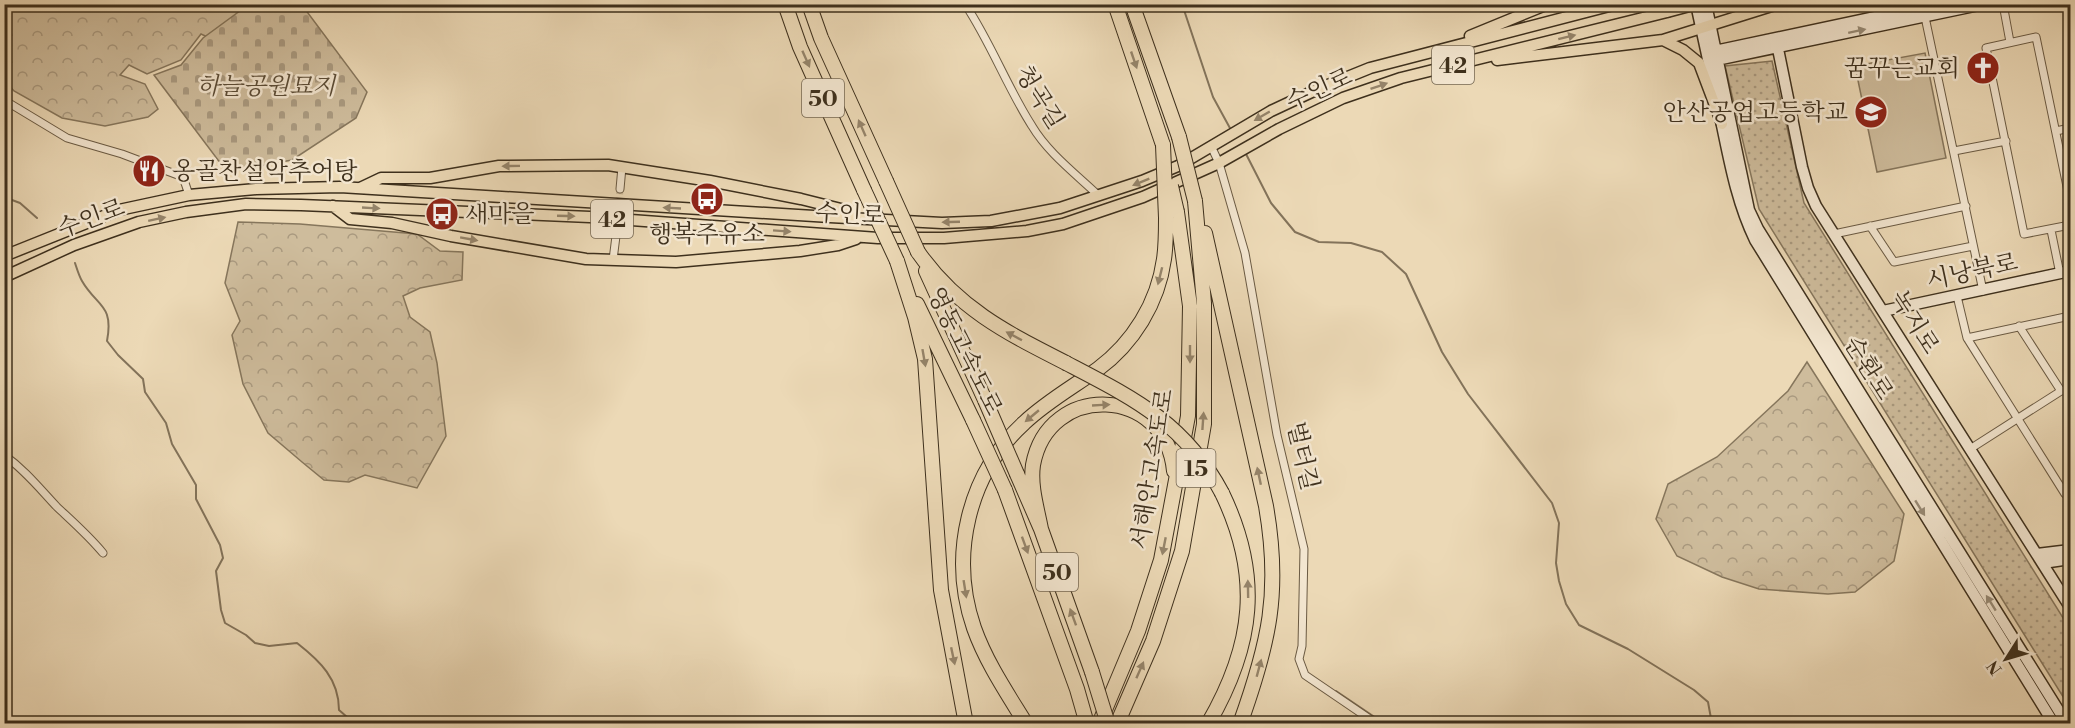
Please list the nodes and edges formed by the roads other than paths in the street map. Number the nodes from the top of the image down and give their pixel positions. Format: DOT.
graph roads {
  1 [pos="785,4"];
  2 [pos="810,4"];
  3 [pos="965,4"];
  4 [pos="1115,4"];
  5 [pos="1132,4"];
  6 [pos="1548,4"];
  7 [pos="1617,4"];
  8 [pos="1697,4"];
  9 [pos="1706,4"];
  10 [pos="1778,4"];
  11 [pos="1936,4"];
  12 [pos="1984,4"];
  13 [pos="2003,4"];
  14 [pos="1925,17"];
  15 [pos="1706,27"];
  16 [pos="1663,40"];
  17 [pos="2010,42"];
  18 [pos="1777,43"];
  19 [pos="1431,52"];
  20 [pos="1712,56"];
  21 [pos="1464,62"];
  22 [pos="4,100"];
  23 [pos="1722,124"];
  24 [pos="2070,128"];
  25 [pos="2056,131"];
  26 [pos="2006,141"];
  27 [pos="1215,143"];
  28 [pos="1954,151"];
  29 [pos="1224,160"];
  30 [pos="622,167"];
  31 [pos="359,188"];
  32 [pos="620,189"];
  33 [pos="189,195"];
  34 [pos="1099,196"];
  35 [pos="1195,201"];
  36 [pos="2070,201"];
  37 [pos="332,206"];
  38 [pos="1966,206"];
  39 [pos="1172,215"];
  40 [pos="856,219"];
  41 [pos="2070,225"];
  42 [pos="1870,226"];
  43 [pos="2050,230"];
  44 [pos="1834,234"];
  45 [pos="616,236"];
  46 [pos="862,237"];
  47 [pos="1973,246"];
  48 [pos="918,252"];
  49 [pos="4,256"];
  50 [pos="613,260"];
  51 [pos="897,261"];
  52 [pos="2068,272"];
  53 [pos="4,277"];
  54 [pos="1983,291"];
  55 [pos="1957,296"];
  56 [pos="1883,311"];
  57 [pos="2070,316"];
  58 [pos="2019,326"];
  59 [pos="1967,338"];
  60 [pos="2070,390"];
  61 [pos="2061,391"];
  62 [pos="2017,419"];
  63 [pos="1970,449"];
  64 [pos="4,455"];
  65 [pos="1175,486"];
  66 [pos="2070,494"];
  67 [pos="1041,529"];
  68 [pos="2070,550"];
  69 [pos="103,553"];
  70 [pos="2040,559"];
  71 [pos="2070,559"];
  72 [pos="2070,607"];
  73 [pos="966,723"];
  74 [pos="1026,723"];
  75 [pos="1087,723"];
  76 [pos="1099,723"];
  77 [pos="1107,723"];
  78 [pos="1117,723"];
  79 [pos="1208,723"];
  80 [pos="1240,723"];
  81 [pos="1377,723"];
  82 [pos="2054,723"];
  83 [pos="2067,723"];
  1 -- 51 [label="highway, 영동고속도로 / 50, one-way, bridge"];
  48 -- 2 [label="highway, 영동고속도로 / 50, one-way, bridge"];
  3 -- 34 [label="street, 청곡길"];
  4 -- 39 [label="highway, 서해안고속도로 / 15, one-way, bridge"];
  5 -- 35 [label="highway, 서해안고속도로 / 15, bridge"];
  6 -- 19 [label="main road"];
  7 -- 19 [label="main road, 수인로 / 42"];
  8 -- 15 [label="street, 순환로"];
  21 -- 8 [label="main road, 수인로 / 42, one-way, bridge"];
  9 -- 15 [label="street, 순환로"];
  10 -- 15 [label="main road"];
  11 -- 18 [label="street"];
  12 -- 14 [label="street"];
  13 -- 17 [label="street"];
  18 -- 14 [label="street, one-way"];
  14 -- 28 [label="street"];
  15 -- 16 [label="main road"];
  15 -- 20 [label="street, 순환로"];
  16 -- 21 [label="main road"];
  16 -- 23 [label="main road"];
  17 -- 25 [label="street"];
  17 -- 26 [label="street"];
  18 -- 20 [label="street"];
  18 -- 44 [label="street, 녹지로"];
  19 -- 27 [label="main road, 수인로 / 42, one-way"];
  20 -- 23 [label="street, 순환로"];
  83 -- 20 [label="street, 순환로, one-way"];
  29 -- 21 [label="main road, 수인로 / 42, one-way"];
  22 -- 33 [label="street"];
  23 -- 82 [label="street, 순환로, one-way"];
  24 -- 25 [label="street"];
  25 -- 36 [label="street"];
  26 -- 28 [label="street"];
  26 -- 43 [label="street"];
  27 -- 29 [label="street, 벌터길"];
  27 -- 34 [label="main road, 수인로 / 42, one-way"];
  28 -- 38 [label="street"];
  29 -- 46 [label="main road, 수인로 / 42"];
  29 -- 81 [label="street, 벌터길"];
  30 -- 31 [label="main road, one-way"];
  30 -- 32 [label="street"];
  30 -- 40 [label="main road"];
  31 -- 33 [label="main road, 수인로 / 42"];
  40 -- 31 [label="main road, 수인로 / 42, one-way"];
  33 -- 49 [label="main road, 수인로 / 42"];
  34 -- 40 [label="main road, 수인로 / 42, one-way"];
  78 -- 35 [label="highway, 서해안고속도로 / 15, one-way"];
  80 -- 35 [label="highway, one-way"];
  37 -- 46 [label="main road, 수인로 / 42, one-way"];
  37 -- 50 [label="main road, one-way"];
  53 -- 37 [label="main road, 수인로 / 42, one-way"];
  38 -- 42 [label="street"];
  38 -- 47 [label="street"];
  39 -- 65 [label="highway, 서해안고속도로 / 15, one-way"];
  39 -- 74 [label="highway, one-way"];
  41 -- 43 [label="street"];
  42 -- 44 [label="street"];
  42 -- 47 [label="street"];
  43 -- 52 [label="street"];
  44 -- 56 [label="street, 녹지로"];
  45 -- 50 [label="street"];
  46 -- 50 [label="main road"];
  47 -- 54 [label="street"];
  48 -- 67 [label="highway, 영동고속도로 / 50, bridge"];
  79 -- 48 [label="highway, one-way, bridge"];
  51 -- 73 [label="highway, one-way"];
  51 -- 75 [label="highway, 영동고속도로 / 50, one-way, bridge"];
  52 -- 54 [label="street, 시낭북로"];
  54 -- 55 [label="street, 시낭북로"];
  55 -- 56 [label="street, 시낭북로"];
  55 -- 59 [label="street"];
  56 -- 63 [label="street, 녹지로"];
  57 -- 58 [label="street"];
  58 -- 59 [label="street"];
  58 -- 61 [label="street"];
  59 -- 62 [label="street"];
  60 -- 61 [label="street"];
  61 -- 62 [label="street"];
  62 -- 63 [label="street"];
  62 -- 66 [label="street"];
  63 -- 70 [label="street, 녹지로"];
  64 -- 69 [label="street"];
  67 -- 65 [label="highway, one-way"];
  65 -- 76 [label="highway, 서해안고속도로 / 15, one-way"];
  77 -- 67 [label="highway, 영동고속도로 / 50, one-way, bridge"];
  68 -- 70 [label="street"];
  70 -- 71 [label="street"];
  70 -- 72 [label="street, 녹지로"];
}
